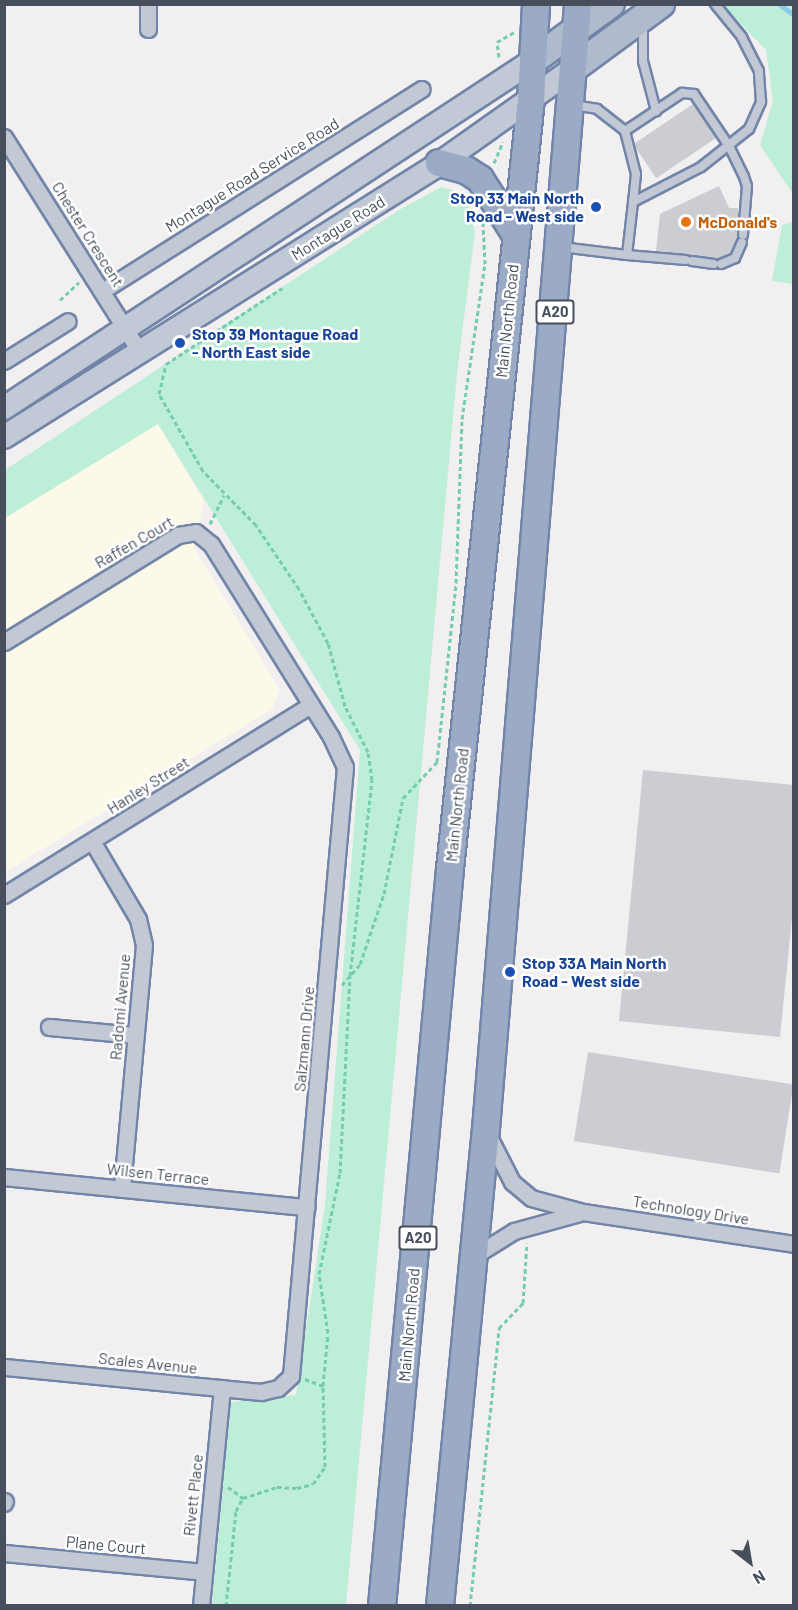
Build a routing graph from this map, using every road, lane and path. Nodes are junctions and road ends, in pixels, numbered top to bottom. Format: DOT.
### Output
graph roads {
  1 [pos="148,4"];
  2 [pos="536,4"];
  3 [pos="578,4"];
  4 [pos="611,4"];
  5 [pos="715,4"];
  6 [pos="653,11"];
  7 [pos="148,29"];
  8 [pos="514,32"];
  9 [pos="574,32"];
  10 [pos="499,57"];
  11 [pos="534,60"];
  12 [pos="574,68"];
  13 [pos="422,89"];
  14 [pos="531,100"];
  15 [pos="571,104"];
  16 [pos="656,111"];
  17 [pos="625,131"];
  18 [pos="504,136"];
  19 [pos="4,137"];
  20 [pos="729,146"];
  21 [pos="439,163"];
  22 [pos="490,170"];
  23 [pos="633,201"];
  24 [pos="482,211"];
  25 [pos="516,235"];
  26 [pos="560,247"];
  27 [pos="627,255"];
  28 [pos="81,281"];
  29 [pos="291,282"];
  30 [pos="102,291"];
  31 [pos="60,300"];
  32 [pos="68,321"];
  33 [pos="127,329"];
  34 [pos="140,352"];
  35 [pos="4,361"];
  36 [pos="4,408"];
  37 [pos="4,437"];
  38 [pos="224,495"];
  39 [pos="208,528"];
  40 [pos="4,642"];
  41 [pos="311,705"];
  42 [pos="92,841"];
  43 [pos="4,895"];
  44 [pos="350,976"];
  45 [pos="325,1005"];
  46 [pos="49,1027"];
  47 [pos="136,1035"];
  48 [pos="486,1130"];
  49 [pos="4,1177"];
  50 [pos="122,1189"];
  51 [pos="307,1207"];
  52 [pos="583,1212"];
  53 [pos="528,1237"];
  54 [pos="794,1244"];
  55 [pos="474,1256"];
  56 [pos="4,1366"];
  57 [pos="300,1377"];
  58 [pos="285,1382"];
  59 [pos="323,1386"];
  60 [pos="222,1388"];
  61 [pos="221,1484"];
  62 [pos="243,1498"];
  63 [pos="4,1553"];
  64 [pos="204,1572"];
  65 [pos="201,1605"];
  66 [pos="226,1605"];
  67 [pos="382,1605"];
  68 [pos="440,1605"];
  69 [pos="470,1605"];
  1 -- 7 [label="street"];
  2 -- 11 [label="highway, Main North Road / A20"];
  3 -- 9 [label="highway, A20"];
  4 -- 9 [label="main road, Montague Road"];
  5 -- 20 [label="lane"];
  6 -- 12 [label="main road, Montague Road"];
  6 -- 16 [label="lane"];
  8 -- 10 [label="path"];
  9 -- 11 [label="main road, Montague Road"];
  9 -- 12 [label="highway, A20"];
  11 -- 14 [label="highway, Main North Road / A20"];
  11 -- 33 [label="main road, Montague Road"];
  12 -- 14 [label="main road, Montague Road"];
  12 -- 15 [label="highway, A20"];
  13 -- 30 [label="street, Montague Road Service Road"];
  14 -- 21 [label="main road, Montague Road"];
  14 -- 25 [label="highway, Main North Road / A20"];
  15 -- 17 [label="lane"];
  15 -- 26 [label="highway, A20"];
  16 -- 17 [label="lane"];
  16 -- 20 [label="lane"];
  17 -- 23 [label="lane"];
  18 -- 22 [label="path"];
  19 -- 30 [label="street, Chester Crescent"];
  20 -- 23 [label="lane"];
  20 -- 27 [label="lane"];
  21 -- 25 [label="highway"];
  21 -- 34 [label="main road, Montague Road"];
  23 -- 27 [label="lane"];
  24 -- 44 [label="path"];
  25 -- 67 [label="highway, Main North Road / A20"];
  26 -- 27 [label="lane"];
  26 -- 48 [label="highway, A20"];
  28 -- 31 [label="path"];
  29 -- 38 [label="path"];
  30 -- 33 [label="street, Chester Crescent"];
  32 -- 35 [label="street"];
  33 -- 34 [label="street, Chester Crescent"];
  33 -- 36 [label="main road, Montague Road"];
  34 -- 37 [label="main road, Montague Road"];
  38 -- 39 [label="path"];
  38 -- 44 [label="path"];
  40 -- 41 [label="street, Raffen Court"];
  41 -- 42 [label="street, Hanley Street"];
  41 -- 45 [label="street, Salzmann Drive"];
  42 -- 43 [label="street, Hanley Street"];
  42 -- 47 [label="street, Radomi Avenue"];
  44 -- 45 [label="path"];
  44 -- 59 [label="path"];
  45 -- 51 [label="street, Salzmann Drive"];
  46 -- 47 [label="street"];
  47 -- 50 [label="street, Radomi Avenue"];
  48 -- 52 [label="street, Technology Drive"];
  48 -- 55 [label="highway, A20"];
  49 -- 50 [label="street, Wilsen Terrace"];
  50 -- 51 [label="street, Wilsen Terrace"];
  51 -- 58 [label="street, Salzmann Drive"];
  52 -- 54 [label="street, Technology Drive"];
  52 -- 55 [label="street, Technology Drive"];
  53 -- 69 [label="path"];
  55 -- 68 [label="highway, A20"];
  56 -- 60 [label="street, Scales Avenue"];
  57 -- 59 [label="path"];
  58 -- 60 [label="street, Scales Avenue"];
  59 -- 62 [label="path"];
  60 -- 64 [label="street, Rivett Place"];
  61 -- 62 [label="path"];
  62 -- 66 [label="path"];
  63 -- 64 [label="street, Plane Court"];
  64 -- 65 [label="street, Rivett Place"];
}
